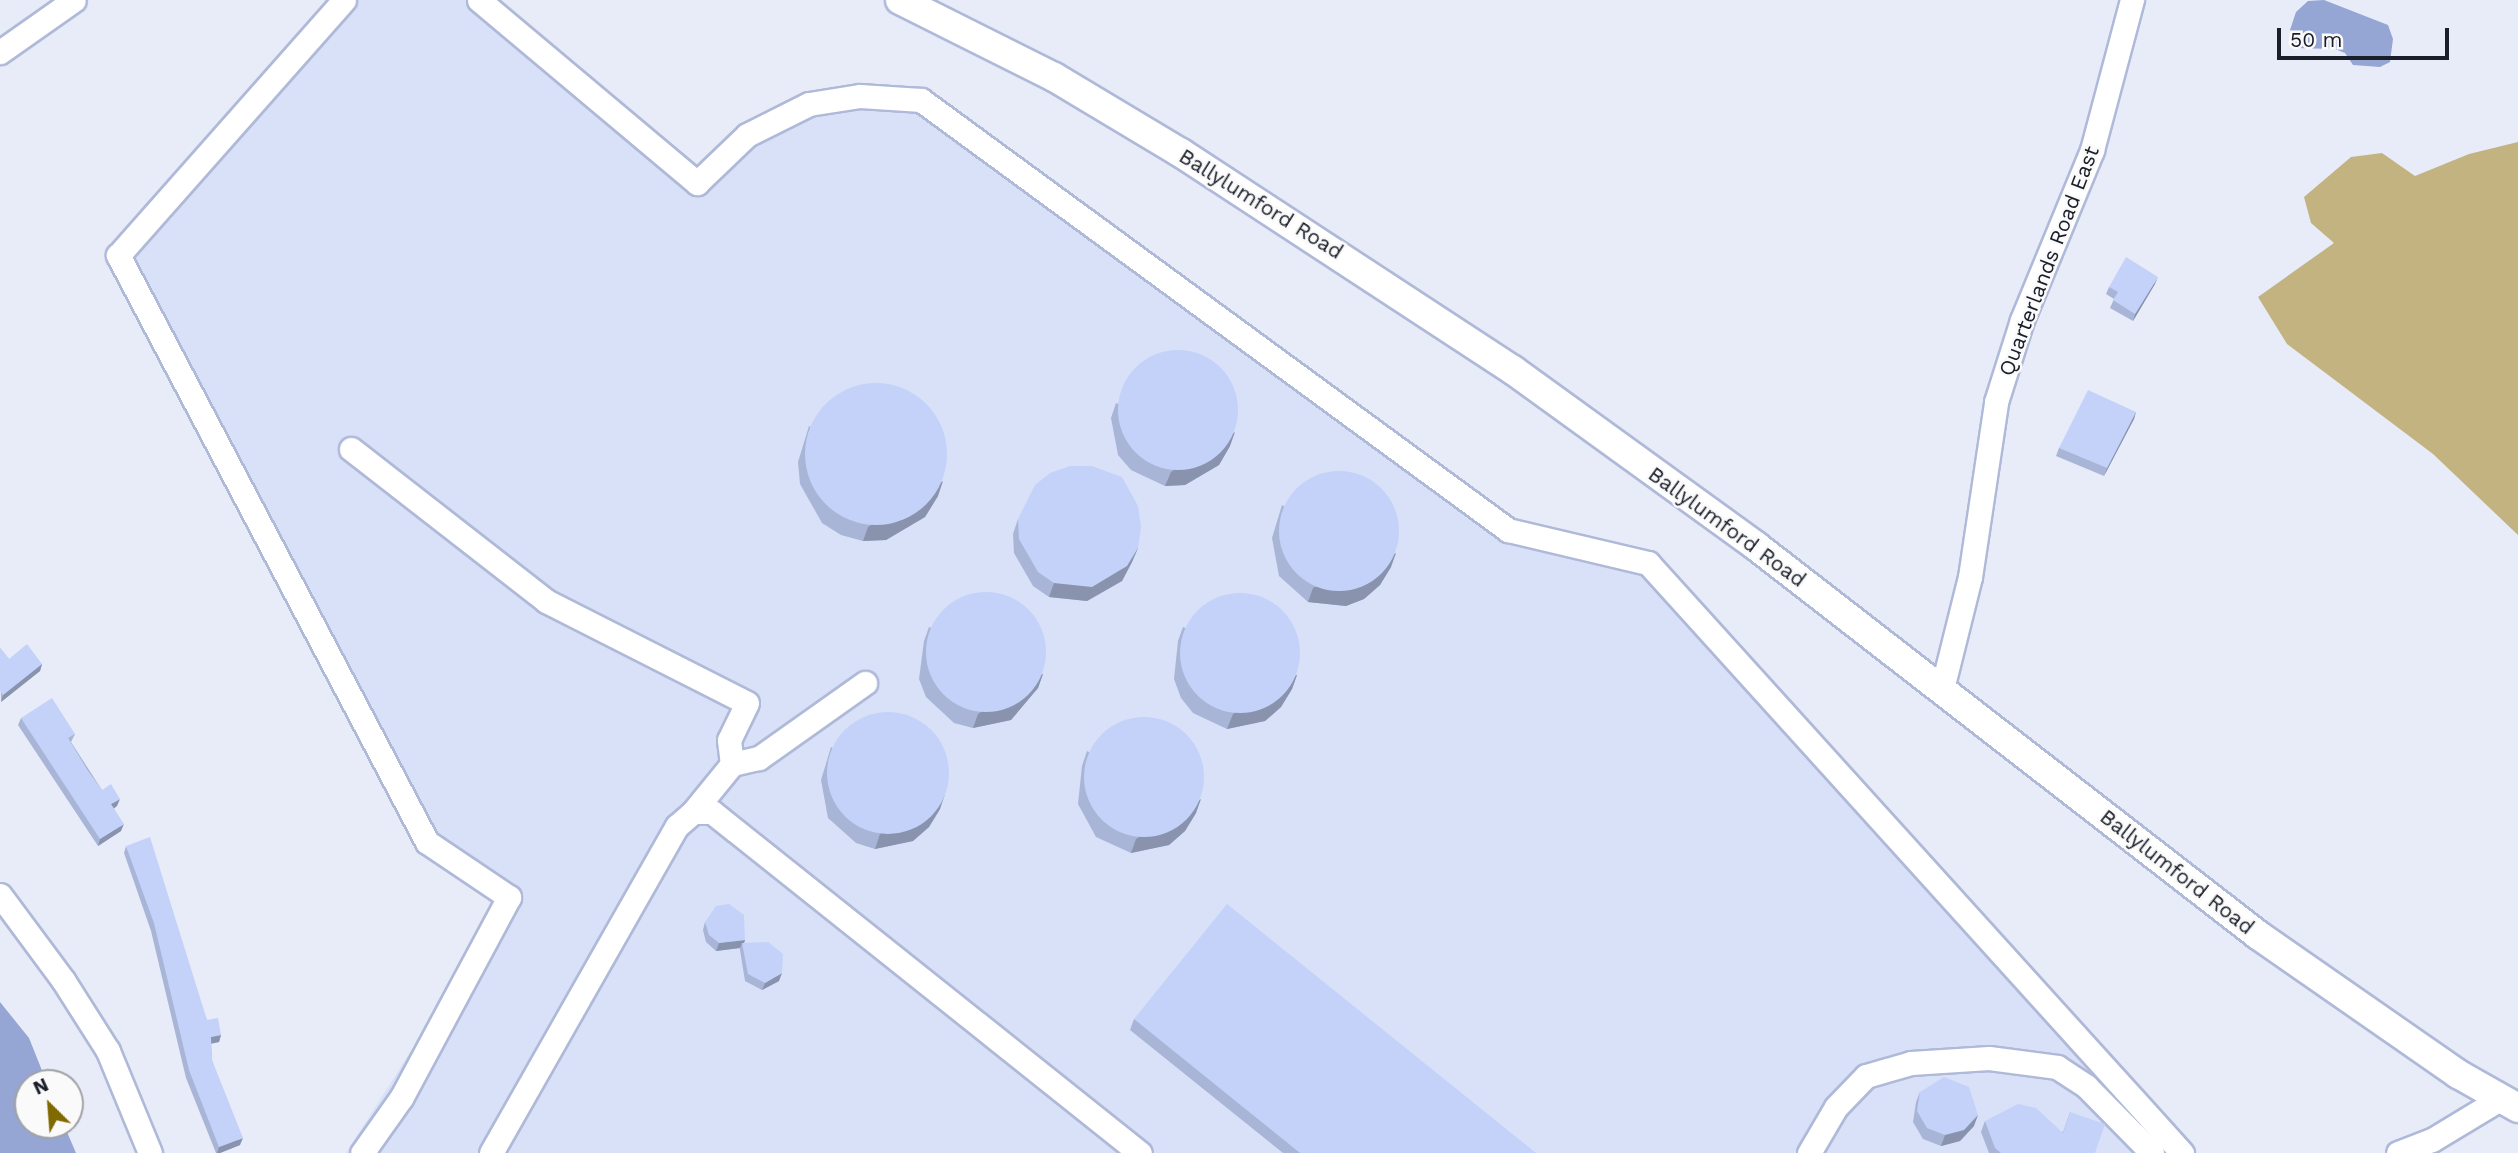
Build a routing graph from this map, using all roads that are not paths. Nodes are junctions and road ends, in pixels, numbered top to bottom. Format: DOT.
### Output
graph roads {
  1 [pos="74,0"];
  2 [pos="344,0"];
  3 [pos="480,0"];
  4 [pos="900,0"];
  5 [pos="2132,0"];
  6 [pos="0,52"];
  7 [pos="351,449"];
  8 [pos="865,683"];
  9 [pos="1942,689"];
  10 [pos="732,764"];
  11 [pos="693,812"];
  12 [pos="0,895"];
  13 [pos="2509,1103"];
  14 [pos="150,1153"];
  15 [pos="362,1153"];
  16 [pos="491,1153"];
  17 [pos="1140,1153"];
  18 [pos="1809,1153"];
  19 [pos="2152,1153"];
  20 [pos="2182,1153"];
  21 [pos="2398,1153"];
  1 -- 6 [label="street"];
  2 -- 15 [label="street"];
  3 -- 20 [label="street"];
  4 -- 9 [label="main road, Ballylumford Road"];
  5 -- 9 [label="street, Quarterlands Road East"];
  7 -- 10 [label="street"];
  8 -- 10 [label="street"];
  9 -- 13 [label="main road, Ballylumford Road"];
  10 -- 11 [label="street"];
  11 -- 16 [label="street"];
  11 -- 17 [label="street"];
  12 -- 14 [label="street"];
  13 -- 21 [label="street"];
  18 -- 19 [label="street"];
}
